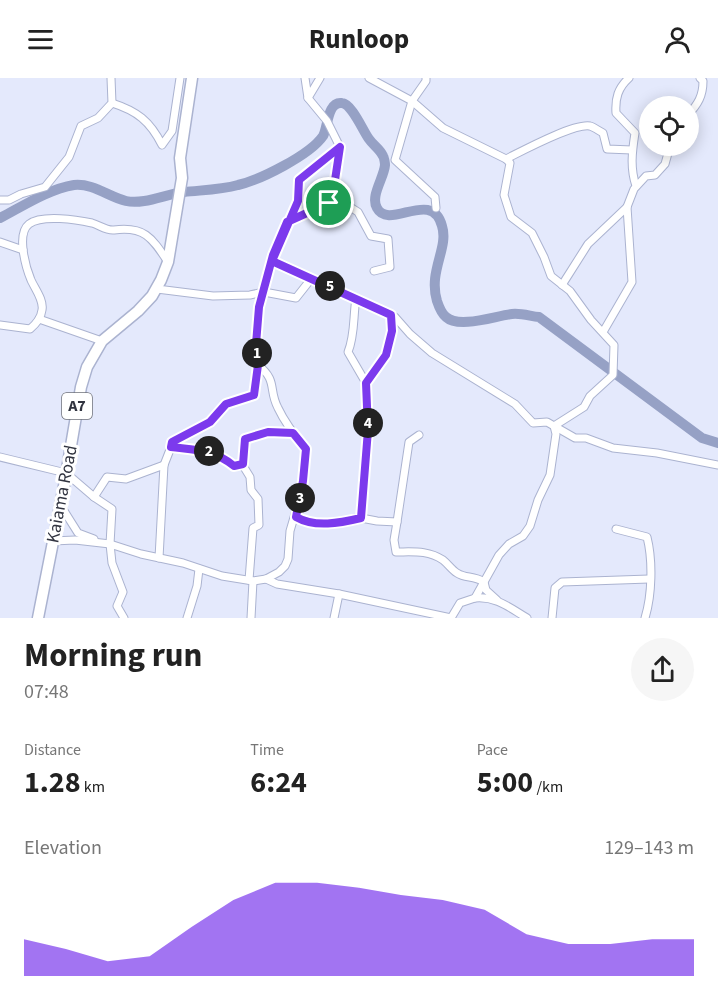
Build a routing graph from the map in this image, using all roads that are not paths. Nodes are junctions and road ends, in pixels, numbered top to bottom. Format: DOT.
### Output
graph roads {
  1 [pos="111,78"];
  2 [pos="180,78"];
  3 [pos="192,78"];
  4 [pos="305,78"];
  5 [pos="320,78"];
  6 [pos="369,78"];
  7 [pos="426,78"];
  8 [pos="629,78"];
  9 [pos="700,78"];
  10 [pos="308,98"];
  11 [pos="412,101"];
  12 [pos="699,101"];
  13 [pos="112,103"];
  14 [pos="340,147"];
  15 [pos="632,150"];
  16 [pos="667,156"];
  17 [pos="506,159"];
  18 [pos="636,186"];
  19 [pos="332,195"];
  20 [pos="0,200"];
  21 [pos="627,207"];
  22 [pos="436,208"];
  23 [pos="287,222"];
  24 [pos="0,242"];
  25 [pos="23,250"];
  26 [pos="272,261"];
  27 [pos="168,262"];
  28 [pos="374,272"];
  29 [pos="310,279"];
  30 [pos="562,285"];
  31 [pos="157,290"];
  32 [pos="264,292"];
  33 [pos="356,298"];
  34 [pos="391,315"];
  35 [pos="39,319"];
  36 [pos="0,325"];
  37 [pos="603,333"];
  38 [pos="102,341"];
  39 [pos="258,365"];
  40 [pos="366,383"];
  41 [pos="554,426"];
  42 [pos="293,433"];
  43 [pos="419,435"];
  44 [pos="171,447"];
  45 [pos="0,457"];
  46 [pos="243,464"];
  47 [pos="165,465"];
  48 [pos="718,465"];
  49 [pos="66,473"];
  50 [pos="94,497"];
  51 [pos="60,505"];
  52 [pos="296,517"];
  53 [pos="361,518"];
  54 [pos="398,522"];
  55 [pos="616,529"];
  56 [pos="53,541"];
  57 [pos="110,544"];
  58 [pos="159,558"];
  59 [pos="199,569"];
  60 [pos="266,579"];
  61 [pos="649,579"];
  62 [pos="251,580"];
  63 [pos="484,582"];
  64 [pos="339,594"];
  65 [pos="475,598"];
  66 [pos="497,600"];
  67 [pos="517,615"];
  68 [pos="38,618"];
  69 [pos="124,618"];
  70 [pos="187,618"];
  71 [pos="251,618"];
  72 [pos="334,618"];
  73 [pos="451,618"];
  74 [pos="527,618"];
  75 [pos="552,618"];
  76 [pos="645,618"];
  1 -- 13 [label="street"];
  2 -- 13 [label="street"];
  3 -- 27 [label="highway, Kaiama Road / A7"];
  4 -- 10 [label="street"];
  5 -- 10 [label="street"];
  6 -- 11 [label="street"];
  7 -- 11 [label="street"];
  8 -- 15 [label="street"];
  9 -- 12 [label="street"];
  10 -- 14 [label="street"];
  11 -- 17 [label="street"];
  11 -- 22 [label="street"];
  13 -- 20 [label="street"];
  14 -- 19 [label="street"];
  14 -- 23 [label="street"];
  15 -- 17 [label="street"];
  15 -- 18 [label="street"];
  16 -- 18 [label="street"];
  17 -- 30 [label="street"];
  18 -- 21 [label="street"];
  19 -- 23 [label="street"];
  19 -- 28 [label="street"];
  21 -- 30 [label="street"];
  21 -- 37 [label="street"];
  23 -- 26 [label="street"];
  24 -- 25 [label="street"];
  25 -- 27 [label="street"];
  25 -- 35 [label="street"];
  26 -- 29 [label="street"];
  26 -- 32 [label="street"];
  27 -- 31 [label="highway, Kaiama Road / A7"];
  29 -- 32 [label="street"];
  29 -- 33 [label="street"];
  30 -- 37 [label="street"];
  31 -- 32 [label="street"];
  31 -- 38 [label="highway, Kaiama Road / A7"];
  32 -- 39 [label="street"];
  33 -- 34 [label="street"];
  33 -- 40 [label="street"];
  34 -- 40 [label="street"];
  34 -- 41 [label="street"];
  35 -- 36 [label="street"];
  35 -- 38 [label="street"];
  37 -- 41 [label="street"];
  38 -- 49 [label="highway, Kaiama Road / A7"];
  39 -- 42 [label="street"];
  39 -- 44 [label="street"];
  40 -- 53 [label="street"];
  41 -- 48 [label="street"];
  41 -- 63 [label="street"];
  42 -- 46 [label="street"];
  42 -- 52 [label="street"];
  43 -- 54 [label="street"];
  44 -- 46 [label="street"];
  44 -- 47 [label="street"];
  45 -- 49 [label="street"];
  46 -- 62 [label="street"];
  47 -- 50 [label="street"];
  47 -- 58 [label="street"];
  49 -- 50 [label="street"];
  49 -- 51 [label="highway, Kaiama Road / A7"];
  50 -- 57 [label="street"];
  51 -- 56 [label="highway, Kaiama Road / A7"];
  51 -- 57 [label="street"];
  52 -- 53 [label="street"];
  52 -- 60 [label="street"];
  53 -- 54 [label="street"];
  54 -- 63 [label="street"];
  55 -- 61 [label="street"];
  56 -- 57 [label="street"];
  56 -- 68 [label="highway, Kaiama Road / A7"];
  57 -- 58 [label="street"];
  57 -- 69 [label="street"];
  58 -- 59 [label="street"];
  59 -- 62 [label="street"];
  59 -- 70 [label="street"];
  60 -- 62 [label="street"];
  60 -- 64 [label="street"];
  61 -- 75 [label="street"];
  61 -- 76 [label="street"];
  62 -- 71 [label="street"];
  63 -- 65 [label="street"];
  63 -- 66 [label="street"];
  64 -- 72 [label="street"];
  64 -- 73 [label="street"];
  65 -- 66 [label="street"];
  65 -- 73 [label="street"];
  66 -- 67 [label="street"];
  67 -- 74 [label="street"];
}
